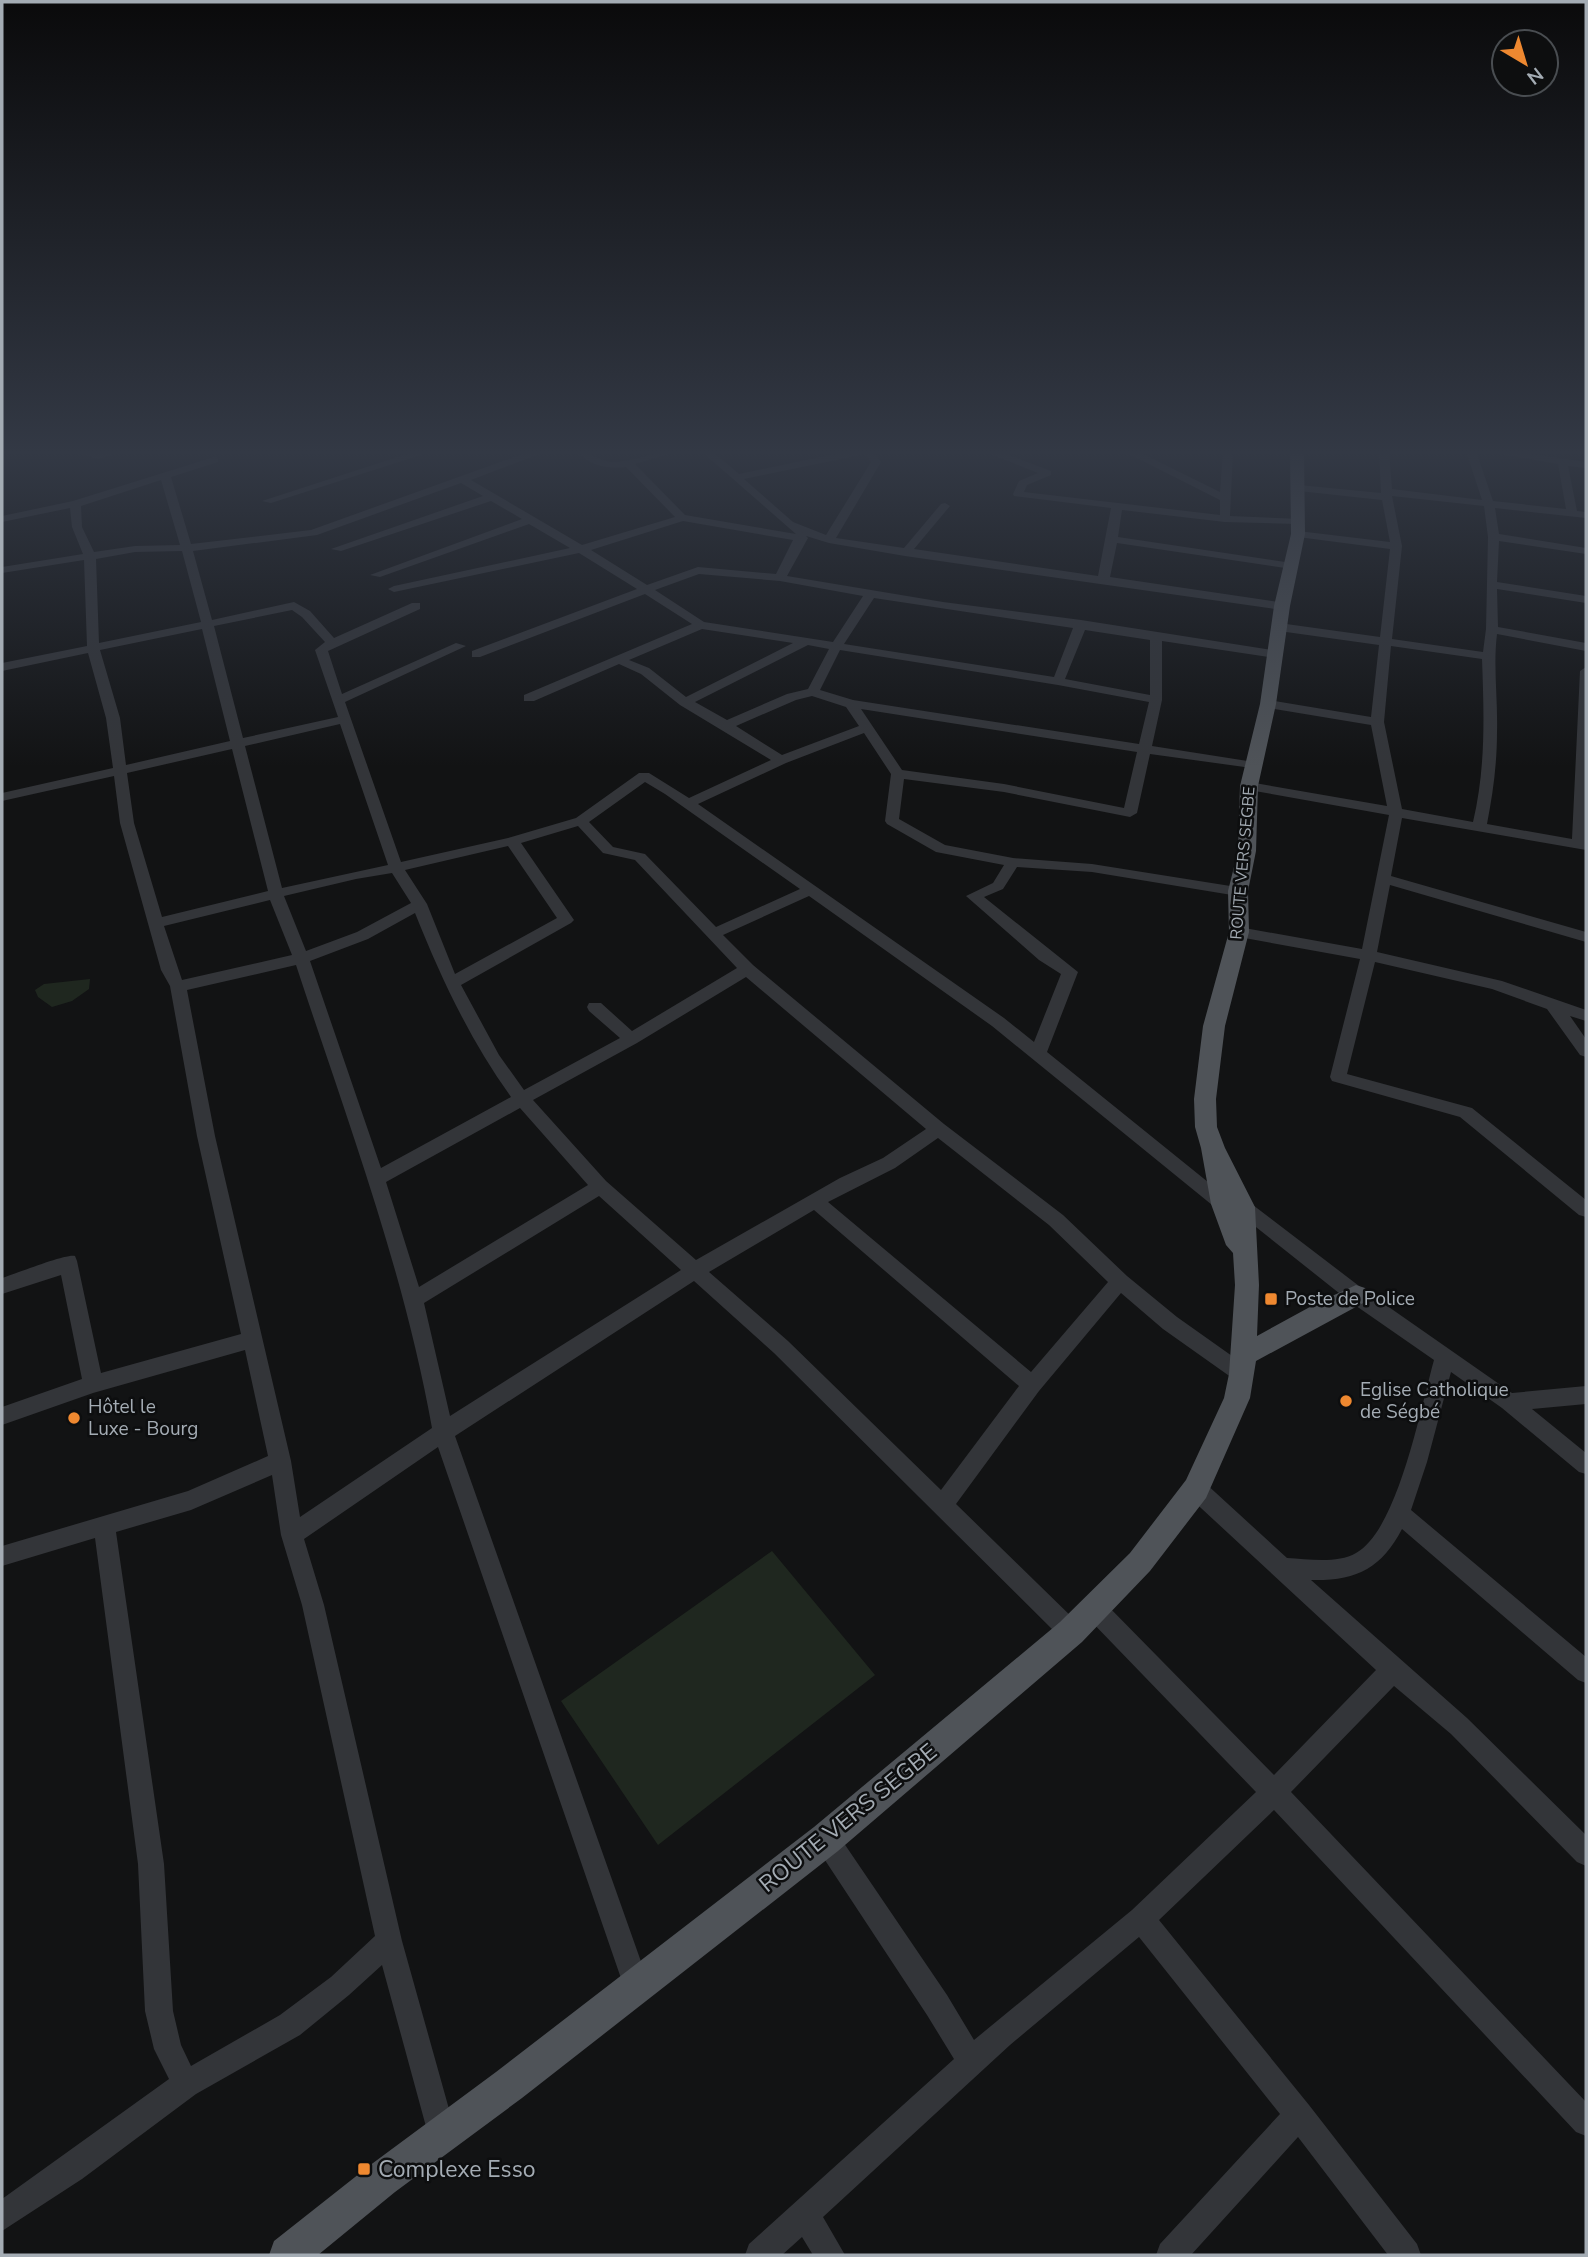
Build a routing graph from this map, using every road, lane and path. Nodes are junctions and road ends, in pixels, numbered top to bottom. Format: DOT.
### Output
graph roads {
  1 [pos="94,556"];
  2 [pos="188,556"];
  3 [pos="428,556"];
  4 [pos="542,556"];
  5 [pos="594,556"];
  6 [pos="791,556"];
  7 [pos="929,556"];
  8 [pos="1108,556"];
  9 [pos="1228,556"];
  10 [pos="1293,556"];
  11 [pos="1395,556"];
  12 [pos="1493,556"];
  13 [pos="90,557"];
  14 [pos="1292,566"];
  15 [pos="2,570"];
  16 [pos="376,575"];
  17 [pos="780,578"];
  18 [pos="1103,581"];
  19 [pos="1491,585"];
  20 [pos="394,589"];
  21 [pos="648,589"];
  22 [pos="870,594"];
  23 [pos="1586,600"];
  24 [pos="416,606"];
  25 [pos="1282,606"];
  26 [pos="1081,624"];
  27 [pos="207,625"];
  28 [pos="701,625"];
  29 [pos="1279,627"];
  30 [pos="1492,629"];
  31 [pos="1156,635"];
  32 [pos="807,641"];
  33 [pos="1385,642"];
  34 [pos="332,643"];
  35 [pos="460,646"];
  36 [pos="836,646"];
  37 [pos="93,647"];
  38 [pos="1586,647"];
  39 [pos="476,654"];
  40 [pos="1275,654"];
  41 [pos="1488,656"];
  42 [pos="619,660"];
  43 [pos="2,667"];
  44 [pos="1586,671"];
  45 [pos="1058,681"];
  46 [pos="813,692"];
  47 [pos="529,698"];
  48 [pos="339,700"];
  49 [pos="1156,700"];
  50 [pos="685,702"];
  51 [pos="851,704"];
  52 [pos="1268,704"];
  53 [pos="346,719"];
  54 [pos="1377,722"];
  55 [pos="726,726"];
  56 [pos="865,728"];
  57 [pos="236,744"];
  58 [pos="1146,751"];
  59 [pos="781,760"];
  60 [pos="1254,766"];
  61 [pos="119,771"];
  62 [pos="898,774"];
  63 [pos="1249,786"];
  64 [pos="2,797"];
  65 [pos="688,804"];
  66 [pos="1396,814"];
  67 [pos="581,821"];
  68 [pos="1479,826"];
  69 [pos="512,841"];
  70 [pos="1583,845"];
  71 [pos="1013,862"];
  72 [pos="396,869"];
  73 [pos="1384,879"];
  74 [pos="811,890"];
  75 [pos="1238,891"];
  76 [pos="276,895"];
  77 [pos="419,904"];
  78 [pos="158,923"];
  79 [pos="1239,932"];
  80 [pos="715,933"];
  81 [pos="1586,937"];
  82 [pos="1369,956"];
  83 [pos="302,960"];
  84 [pos="747,969"];
  85 [pos="452,983"];
  86 [pos="178,986"];
  87 [pos="1554,1006"];
  88 [pos="595,1007"];
  89 [pos="1586,1016"];
  90 [pos="631,1039"];
  91 [pos="1586,1051"];
  92 [pos="1038,1053"];
  93 [pos="522,1099"];
  94 [pos="938,1129"];
  95 [pos="376,1179"];
  96 [pos="600,1186"];
  97 [pos="816,1202"];
  98 [pos="1233,1206"];
  99 [pos="1586,1210"];
  100 [pos="1247,1268"];
  101 [pos="694,1271"];
  102 [pos="1120,1281"];
  103 [pos="2,1286"];
  104 [pos="1356,1295"];
  105 [pos="413,1300"];
  106 [pos="251,1340"];
  107 [pos="1446,1355"];
  108 [pos="1244,1364"];
  109 [pos="93,1384"];
  110 [pos="1031,1385"];
  111 [pos="1586,1395"];
  112 [pos="1509,1402"];
  113 [pos="2,1416"];
  114 [pos="443,1432"];
  115 [pos="280,1461"];
  116 [pos="1586,1465"];
  117 [pos="1196,1489"];
  118 [pos="942,1506"];
  119 [pos="1400,1514"];
  120 [pos="104,1525"];
  121 [pos="292,1535"];
  122 [pos="2,1556"];
  123 [pos="1284,1568"];
  124 [pos="1095,1609"];
  125 [pos="1071,1632"];
  126 [pos="1393,1670"];
  127 [pos="1586,1672"];
  128 [pos="1273,1793"];
  129 [pos="826,1839"];
  130 [pos="1586,1853"];
  131 [pos="1141,1919"];
  132 [pos="389,1941"];
  133 [pos="637,1987"];
  134 [pos="971,2062"];
  135 [pos="186,2084"];
  136 [pos="1299,2115"];
  137 [pos="1586,2122"];
  138 [pos="442,2134"];
  139 [pos="805,2214"];
  140 [pos="2,2216"];
  141 [pos="288,2255"];
  142 [pos="760,2255"];
  143 [pos="830,2255"];
  144 [pos="1171,2255"];
  145 [pos="1406,2255"];
  1 -- 13 [label="street"];
  2 -- 27 [label="street"];
  3 -- 16 [label="street"];
  4 -- 20 [label="street"];
  5 -- 21 [label="street"];
  6 -- 17 [label="street"];
  7 -- 18 [label="street"];
  8 -- 18 [label="street"];
  9 -- 14 [label="street"];
  10 -- 14 [label="main road, ROUTE VERS SEGBE"];
  11 -- 33 [label="street"];
  12 -- 19 [label="street"];
  13 -- 15 [label="street"];
  13 -- 37 [label="street"];
  14 -- 25 [label="main road, ROUTE VERS SEGBE"];
  17 -- 21 [label="street"];
  17 -- 22 [label="street"];
  18 -- 25 [label="street"];
  19 -- 23 [label="street"];
  19 -- 30 [label="street"];
  21 -- 28 [label="street"];
  21 -- 39 [label="street"];
  22 -- 26 [label="street"];
  22 -- 36 [label="street"];
  24 -- 34 [label="street"];
  25 -- 29 [label="main road, ROUTE VERS SEGBE"];
  26 -- 31 [label="street"];
  26 -- 45 [label="street"];
  27 -- 34 [label="street"];
  27 -- 37 [label="street"];
  27 -- 57 [label="street"];
  28 -- 32 [label="street"];
  28 -- 42 [label="street"];
  29 -- 33 [label="street"];
  29 -- 40 [label="main road, ROUTE VERS SEGBE"];
  30 -- 38 [label="street"];
  30 -- 41 [label="street"];
  31 -- 40 [label="street"];
  31 -- 49 [label="street"];
  32 -- 36 [label="street"];
  32 -- 50 [label="street"];
  33 -- 41 [label="street"];
  33 -- 54 [label="street"];
  34 -- 48 [label="street"];
  35 -- 48 [label="street"];
  36 -- 45 [label="street"];
  36 -- 46 [label="street"];
  37 -- 43 [label="street"];
  37 -- 61 [label="street"];
  40 -- 52 [label="main road, ROUTE VERS SEGBE"];
  41 -- 68 [label="street"];
  42 -- 47 [label="street"];
  42 -- 50 [label="street"];
  44 -- 70 [label="street"];
  45 -- 49 [label="street"];
  46 -- 51 [label="street"];
  46 -- 55 [label="street"];
  48 -- 53 [label="street"];
  49 -- 58 [label="street"];
  50 -- 55 [label="street"];
  51 -- 56 [label="street"];
  51 -- 58 [label="street"];
  52 -- 54 [label="street"];
  52 -- 60 [label="main road, ROUTE VERS SEGBE"];
  53 -- 57 [label="street"];
  53 -- 72 [label="street"];
  54 -- 66 [label="street"];
  55 -- 59 [label="street"];
  56 -- 59 [label="street"];
  56 -- 62 [label="street"];
  57 -- 61 [label="street"];
  57 -- 76 [label="street"];
  58 -- 60 [label="street"];
  58 -- 62 [label="street"];
  59 -- 65 [label="street"];
  60 -- 63 [label="main road, ROUTE VERS SEGBE"];
  61 -- 64 [label="street"];
  61 -- 78 [label="street"];
  62 -- 71 [label="street"];
  63 -- 66 [label="street"];
  63 -- 75 [label="main road, ROUTE VERS SEGBE"];
  65 -- 67 [label="street"];
  65 -- 74 [label="street"];
  66 -- 68 [label="street"];
  66 -- 73 [label="street"];
  67 -- 69 [label="street"];
  67 -- 80 [label="street"];
  68 -- 70 [label="street"];
  69 -- 72 [label="street"];
  69 -- 85 [label="street"];
  71 -- 75 [label="street"];
  71 -- 92 [label="street"];
  72 -- 76 [label="street"];
  72 -- 77 [label="street"];
  73 -- 81 [label="street"];
  73 -- 82 [label="street"];
  74 -- 80 [label="street"];
  74 -- 92 [label="street"];
  75 -- 79 [label="main road, ROUTE VERS SEGBE"];
  76 -- 78 [label="street"];
  76 -- 83 [label="street"];
  77 -- 83 [label="street"];
  77 -- 85 [label="street"];
  78 -- 86 [label="street"];
  79 -- 82 [label="street"];
  79 -- 98 [label="main road, ROUTE VERS SEGBE"];
  80 -- 84 [label="street"];
  82 -- 87 [label="street"];
  82 -- 99 [label="street"];
  83 -- 86 [label="street"];
  83 -- 95 [label="street"];
  84 -- 90 [label="street"];
  84 -- 94 [label="street"];
  85 -- 93 [label="street"];
  86 -- 106 [label="street"];
  87 -- 89 [label="street"];
  87 -- 91 [label="street"];
  88 -- 90 [label="street"];
  90 -- 93 [label="street"];
  92 -- 98 [label="street"];
  93 -- 95 [label="street"];
  93 -- 96 [label="street"];
  94 -- 97 [label="street"];
  94 -- 102 [label="street"];
  95 -- 105 [label="street"];
  96 -- 101 [label="street"];
  96 -- 105 [label="street"];
  97 -- 101 [label="street"];
  97 -- 110 [label="street"];
  98 -- 100 [label="main road, ROUTE VERS SEGBE"];
  98 -- 104 [label="street"];
  100 -- 108 [label="main road, ROUTE VERS SEGBE"];
  101 -- 114 [label="street"];
  101 -- 118 [label="street"];
  102 -- 108 [label="street"];
  102 -- 110 [label="street"];
  103 -- 109 [label="street"];
  104 -- 107 [label="street"];
  104 -- 108 [label="main road"];
  105 -- 114 [label="street"];
  106 -- 109 [label="street"];
  106 -- 115 [label="street"];
  107 -- 112 [label="street"];
  107 -- 119 [label="street"];
  108 -- 117 [label="main road, ROUTE VERS SEGBE"];
  109 -- 113 [label="street"];
  110 -- 118 [label="street"];
  111 -- 112 [label="street"];
  112 -- 116 [label="street"];
  114 -- 121 [label="street"];
  114 -- 133 [label="street"];
  115 -- 120 [label="street"];
  115 -- 121 [label="street"];
  117 -- 123 [label="street"];
  117 -- 124 [label="main road, ROUTE VERS SEGBE"];
  118 -- 125 [label="street"];
  119 -- 123 [label="street"];
  119 -- 127 [label="street"];
  120 -- 122 [label="street"];
  120 -- 135 [label="street"];
  121 -- 132 [label="street"];
  123 -- 126 [label="street"];
  124 -- 125 [label="main road, ROUTE VERS SEGBE"];
  124 -- 128 [label="street"];
  125 -- 129 [label="main road, ROUTE VERS SEGBE"];
  126 -- 128 [label="street"];
  126 -- 130 [label="street"];
  128 -- 131 [label="street"];
  128 -- 137 [label="street"];
  129 -- 133 [label="main road, ROUTE VERS SEGBE"];
  129 -- 134 [label="street"];
  131 -- 134 [label="street"];
  131 -- 136 [label="street"];
  132 -- 135 [label="street"];
  132 -- 138 [label="street"];
  133 -- 138 [label="main road, ROUTE VERS SEGBE"];
  134 -- 139 [label="street"];
  135 -- 140 [label="street"];
  136 -- 144 [label="street"];
  136 -- 145 [label="street"];
  138 -- 141 [label="main road, ROUTE VERS SEGBE"];
  139 -- 142 [label="street"];
  139 -- 143 [label="street"];
}
